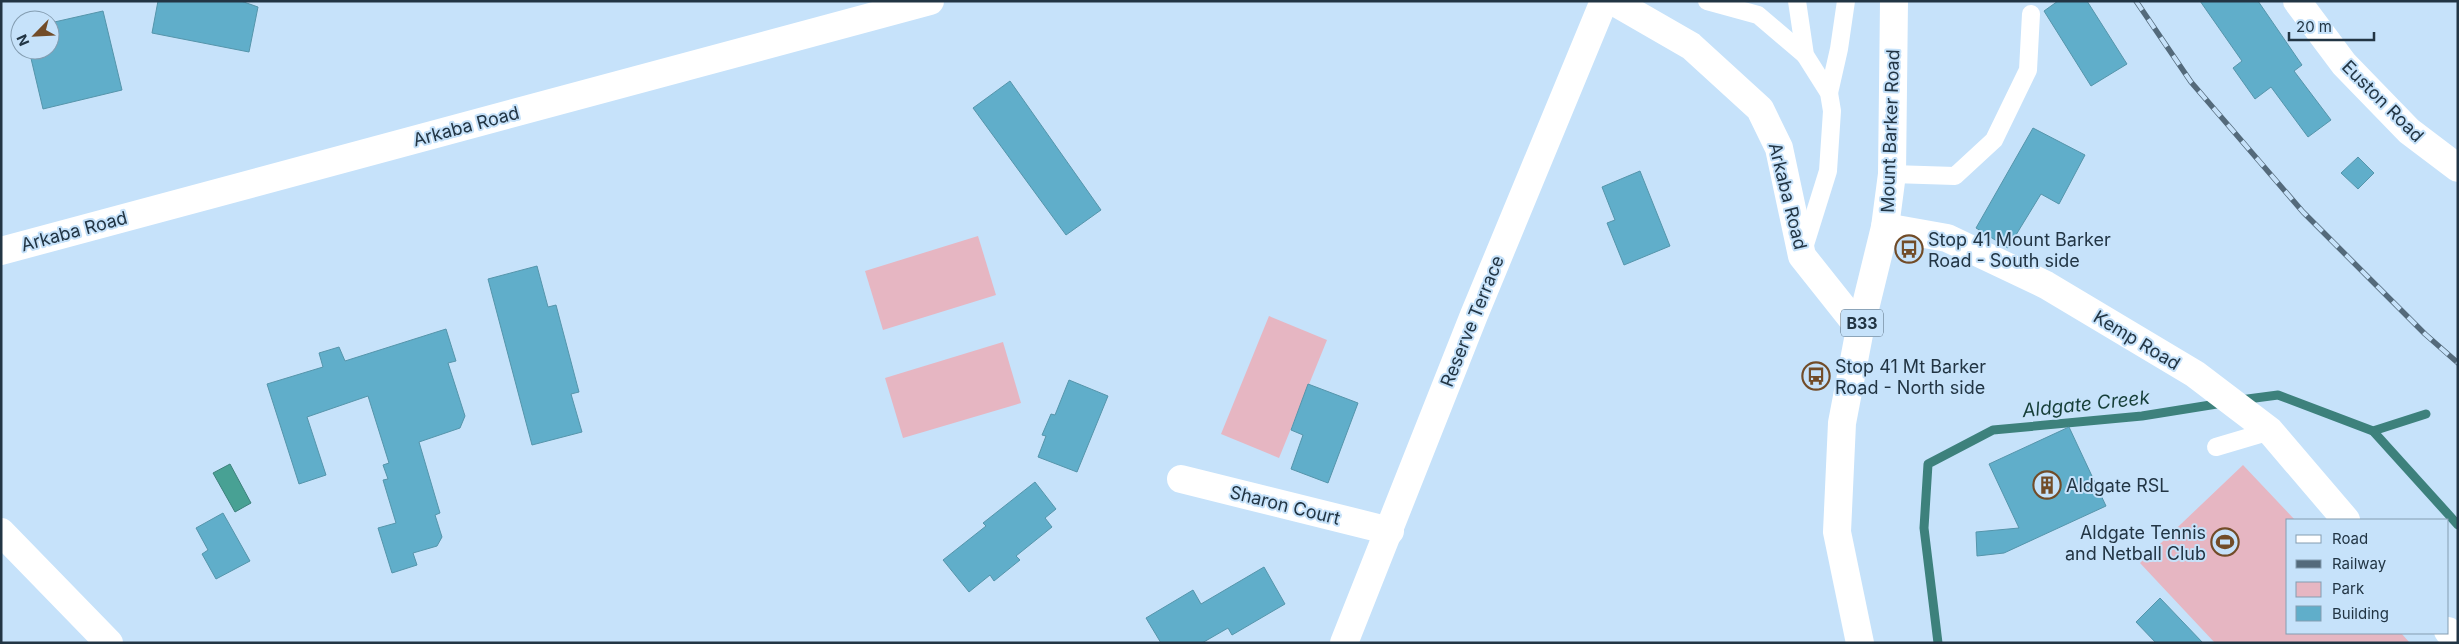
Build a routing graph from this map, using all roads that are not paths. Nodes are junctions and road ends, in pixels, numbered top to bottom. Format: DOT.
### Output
graph roads {
  1 [pos="930,1"];
  2 [pos="1604,1"];
  3 [pos="1613,1"];
  4 [pos="1707,1"];
  5 [pos="1797,1"];
  6 [pos="1846,1"];
  7 [pos="1894,1"];
  8 [pos="2297,1"];
  9 [pos="2031,14"];
  10 [pos="1806,55"];
  11 [pos="1829,93"];
  12 [pos="2458,168"];
  13 [pos="1892,174"];
  14 [pos="1885,227"];
  15 [pos="1,251"];
  16 [pos="1802,256"];
  17 [pos="1860,330"];
  18 [pos="2270,430"];
  19 [pos="2216,447"];
  20 [pos="1181,479"];
  21 [pos="2345,519"];
  22 [pos="1390,531"];
  23 [pos="1,532"];
  24 [pos="2449,632"];
  25 [pos="2458,642"];
  26 [pos="108,643"];
  27 [pos="1344,643"];
  28 [pos="1860,643"];
  1 -- 15 [label="street, Arkaba Road"];
  2 -- 22 [label="street, Reserve Terrace"];
  3 -- 16 [label="street, Arkaba Road"];
  4 -- 10 [label="lane"];
  5 -- 10 [label="lane"];
  6 -- 11 [label="lane"];
  7 -- 13 [label="street, Mount Barker Road / B33"];
  8 -- 12 [label="street, Euston Road"];
  9 -- 13 [label="lane"];
  10 -- 11 [label="lane"];
  11 -- 16 [label="lane"];
  13 -- 14 [label="street, Mount Barker Road / B33"];
  14 -- 17 [label="street, Mount Barker Road / B33"];
  14 -- 18 [label="street, Kemp Road"];
  16 -- 17 [label="street, Arkaba Road"];
  17 -- 28 [label="street, Mount Barker Road / B33"];
  18 -- 19 [label="lane"];
  18 -- 21 [label="street, Kemp Road"];
  20 -- 22 [label="street, Sharon Court"];
  22 -- 27 [label="street, Reserve Terrace"];
  23 -- 26 [label="street"];
  24 -- 25 [label="street"];
}
